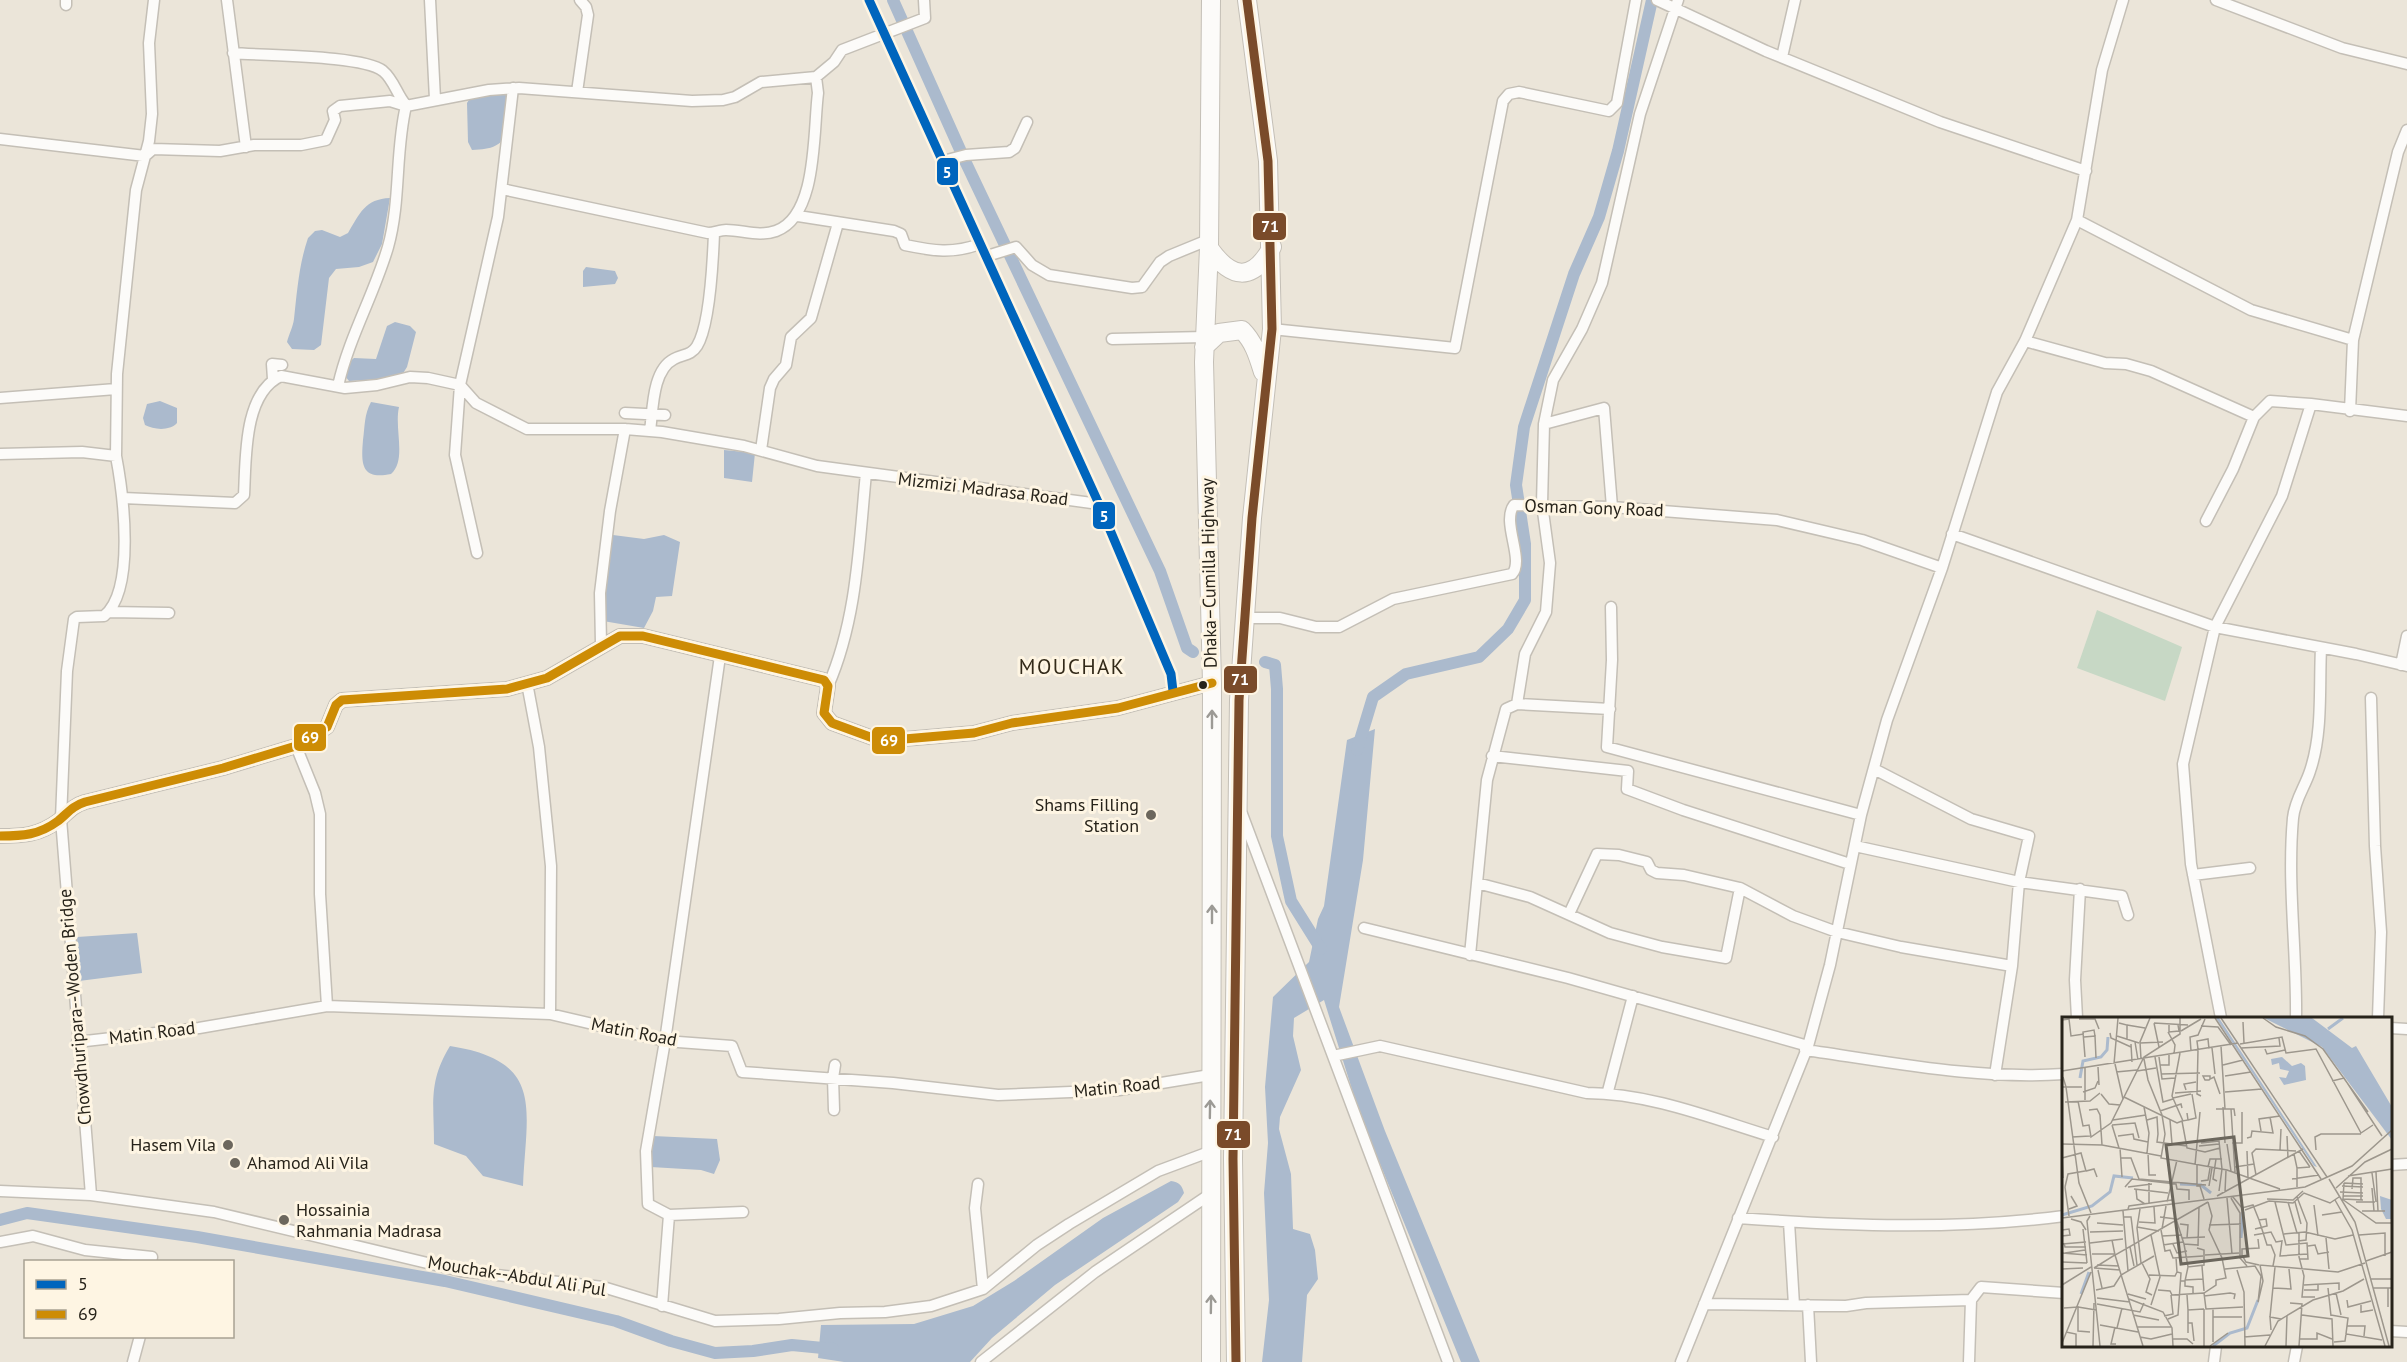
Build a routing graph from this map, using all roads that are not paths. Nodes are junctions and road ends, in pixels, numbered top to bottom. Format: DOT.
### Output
graph roads {
  1 [pos="154,0"];
  2 [pos="227,0"];
  3 [pos="430,0"];
  4 [pos="580,0"];
  5 [pos="869,0"];
  6 [pos="924,0"];
  7 [pos="1211,0"];
  8 [pos="1247,0"];
  9 [pos="1636,0"];
  10 [pos="1657,0"];
  11 [pos="1795,0"];
  12 [pos="2123,0"];
  13 [pos="2216,0"];
  14 [pos="1678,4"];
  15 [pos="890,33"];
  16 [pos="233,53"];
  17 [pos="1782,57"];
  18 [pos="2407,64"];
  19 [pos="816,77"];
  20 [pos="513,88"];
  21 [pos="578,92"];
  22 [pos="435,99"];
  23 [pos="406,105"];
  24 [pos="1027,122"];
  25 [pos="2407,130"];
  26 [pos="0,139"];
  27 [pos="246,147"];
  28 [pos="145,156"];
  29 [pos="948,159"];
  30 [pos="2086,171"];
  31 [pos="502,189"];
  32 [pos="798,216"];
  33 [pos="2077,220"];
  34 [pos="838,224"];
  35 [pos="714,233"];
  36 [pos="980,244"];
  37 [pos="1209,244"];
  38 [pos="1272,248"];
  39 [pos="987,256"];
  40 [pos="1272,329"];
  41 [pos="1112,339"];
  42 [pos="2354,340"];
  43 [pos="2025,341"];
  44 [pos="1204,342"];
  45 [pos="282,365"];
  46 [pos="1266,379"];
  47 [pos="273,380"];
  48 [pos="460,385"];
  49 [pos="338,386"];
  50 [pos="116,389"];
  51 [pos="0,398"];
  52 [pos="2311,404"];
  53 [pos="2350,411"];
  54 [pos="625,413"];
  55 [pos="652,413"];
  56 [pos="664,416"];
  57 [pos="2407,416"];
  58 [pos="2254,417"];
  59 [pos="1544,424"];
  60 [pos="625,429"];
  61 [pos="650,431"];
  62 [pos="761,450"];
  63 [pos="0,454"];
  64 [pos="116,456"];
  65 [pos="866,474"];
  66 [pos="123,498"];
  67 [pos="1100,504"];
  68 [pos="1540,504"];
  69 [pos="1612,507"];
  70 [pos="2206,521"];
  71 [pos="1952,534"];
  72 [pos="477,553"];
  73 [pos="1942,568"];
  74 [pos="1611,607"];
  75 [pos="109,612"];
  76 [pos="169,613"];
  77 [pos="1246,618"];
  78 [pos="2215,627"];
  79 [pos="2407,636"];
  80 [pos="602,644"];
  81 [pos="2321,648"];
  82 [pos="720,656"];
  83 [pos="2404,665"];
  84 [pos="527,683"];
  85 [pos="1212,683"];
  86 [pos="828,686"];
  87 [pos="1173,691"];
  88 [pos="2371,698"];
  89 [pos="1517,704"];
  90 [pos="1610,709"];
  91 [pos="296,746"];
  92 [pos="1492,756"];
  93 [pos="1874,770"];
  94 [pos="1236,799"];
  95 [pos="64,814"];
  96 [pos="1861,815"];
  97 [pos="0,836"];
  98 [pos="1855,846"];
  99 [pos="1850,864"];
  100 [pos="2250,868"];
  101 [pos="2193,875"];
  102 [pos="2019,882"];
  103 [pos="1477,883"];
  104 [pos="1740,888"];
  105 [pos="2080,889"];
  106 [pos="1569,914"];
  107 [pos="2128,915"];
  108 [pos="1364,928"];
  109 [pos="1837,932"];
  110 [pos="1470,955"];
  111 [pos="2012,966"];
  112 [pos="1633,996"];
  113 [pos="327,1006"];
  114 [pos="550,1014"];
  115 [pos="2077,1017"];
  116 [pos="2221,1017"];
  117 [pos="2296,1017"];
  118 [pos="2378,1017"];
  119 [pos="2392,1028"];
  120 [pos="2407,1029"];
  121 [pos="665,1041"];
  122 [pos="77,1042"];
  123 [pos="1806,1048"];
  124 [pos="1335,1055"];
  125 [pos="835,1065"];
  126 [pos="2062,1074"];
  127 [pos="1210,1075"];
  128 [pos="1995,1075"];
  129 [pos="833,1078"];
  130 [pos="1608,1091"];
  131 [pos="834,1110"];
  132 [pos="1773,1137"];
  133 [pos="1209,1152"];
  134 [pos="2407,1164"];
  135 [pos="2392,1165"];
  136 [pos="978,1184"];
  137 [pos="0,1191"];
  138 [pos="91,1195"];
  139 [pos="1209,1195"];
  140 [pos="743,1212"];
  141 [pos="669,1215"];
  142 [pos="2062,1216"];
  143 [pos="1738,1218"];
  144 [pos="1789,1222"];
  145 [pos="0,1242"];
  146 [pos="151,1260"];
  147 [pos="983,1289"];
  148 [pos="2062,1293"];
  149 [pos="1971,1300"];
  150 [pos="1704,1304"];
  151 [pos="1794,1305"];
  152 [pos="1809,1305"];
  153 [pos="662,1306"];
  154 [pos="2392,1331"];
  155 [pos="2407,1332"];
  156 [pos="139,1338"];
  157 [pos="2216,1347"];
  158 [pos="2296,1347"];
  159 [pos="133,1362"];
  160 [pos="981,1362"];
  161 [pos="1211,1362"];
  162 [pos="1236,1362"];
  163 [pos="1448,1362"];
  164 [pos="1681,1362"];
  165 [pos="1811,1362"];
  166 [pos="1969,1362"];
  167 [pos="2214,1362"];
  168 [pos="2294,1362"];
  1 -- 28 [label="street"];
  2 -- 16 [label="street"];
  3 -- 22 [label="street"];
  4 -- 21 [label="street"];
  5 -- 15 [label="street"];
  6 -- 15 [label="street"];
  7 -- 37 [label="highway, Dhaka–Cumilla Highway"];
  8 -- 38 [label="highway, Dhaka–Cumilla Highway"];
  9 -- 40 [label="street"];
  10 -- 14 [label="street"];
  11 -- 17 [label="street"];
  12 -- 30 [label="street"];
  13 -- 18 [label="street"];
  14 -- 17 [label="street"];
  14 -- 59 [label="street"];
  15 -- 19 [label="street"];
  15 -- 29 [label="street"];
  16 -- 23 [label="street"];
  16 -- 27 [label="street"];
  17 -- 30 [label="street"];
  19 -- 21 [label="street"];
  19 -- 32 [label="street"];
  20 -- 21 [label="street"];
  20 -- 22 [label="street"];
  20 -- 31 [label="street"];
  22 -- 23 [label="street"];
  23 -- 27 [label="street"];
  23 -- 49 [label="street"];
  24 -- 29 [label="street"];
  25 -- 42 [label="street"];
  26 -- 28 [label="street"];
  27 -- 28 [label="street"];
  28 -- 50 [label="street"];
  29 -- 36 [label="street"];
  30 -- 33 [label="street"];
  31 -- 35 [label="street"];
  31 -- 48 [label="street"];
  32 -- 34 [label="street"];
  32 -- 35 [label="street"];
  33 -- 42 [label="street"];
  33 -- 43 [label="street"];
  34 -- 36 [label="street"];
  34 -- 62 [label="street"];
  35 -- 55 [label="street"];
  36 -- 39 [label="street"];
  37 -- 38 [label="highway"];
  37 -- 39 [label="street"];
  37 -- 44 [label="highway, Dhaka–Cumilla Highway"];
  38 -- 40 [label="highway, Dhaka–Cumilla Highway"];
  39 -- 67 [label="street"];
  40 -- 46 [label="highway, Dhaka–Cumilla Highway"];
  41 -- 44 [label="street"];
  42 -- 53 [label="street"];
  43 -- 58 [label="street"];
  43 -- 71 [label="street"];
  44 -- 46 [label="highway"];
  44 -- 85 [label="highway, Dhaka–Cumilla Highway"];
  45 -- 47 [label="street"];
  46 -- 77 [label="highway, Dhaka–Cumilla Highway"];
  47 -- 49 [label="street"];
  47 -- 66 [label="street"];
  48 -- 49 [label="street"];
  48 -- 60 [label="street, Mizmizi Madrasa Road"];
  48 -- 72 [label="street"];
  50 -- 51 [label="street"];
  50 -- 64 [label="street"];
  52 -- 53 [label="street"];
  52 -- 58 [label="street"];
  52 -- 78 [label="street"];
  53 -- 57 [label="street"];
  54 -- 55 [label="street"];
  55 -- 56 [label="street"];
  55 -- 61 [label="street"];
  58 -- 70 [label="street"];
  59 -- 68 [label="street"];
  59 -- 69 [label="street"];
  60 -- 61 [label="street, Mizmizi Madrasa Road"];
  60 -- 80 [label="street"];
  61 -- 62 [label="street, Mizmizi Madrasa Road"];
  62 -- 65 [label="street, Mizmizi Madrasa Road"];
  63 -- 64 [label="street"];
  64 -- 66 [label="street"];
  65 -- 67 [label="street, Mizmizi Madrasa Road"];
  65 -- 86 [label="street"];
  66 -- 75 [label="street"];
  67 -- 87 [label="street"];
  68 -- 69 [label="street, Osman Gony Road"];
  68 -- 77 [label="street, Osman Gony Road"];
  68 -- 89 [label="street"];
  69 -- 73 [label="street, Osman Gony Road"];
  71 -- 73 [label="street"];
  71 -- 78 [label="street"];
  73 -- 93 [label="street"];
  74 -- 90 [label="street"];
  75 -- 76 [label="street, Chowdhuripara--Woden Bridge"];
  75 -- 95 [label="street, Chowdhuripara--Woden Bridge"];
  77 -- 94 [label="highway, Dhaka–Cumilla Highway"];
  78 -- 81 [label="street"];
  78 -- 101 [label="street"];
  79 -- 83 [label="street"];
  80 -- 82 [label="street"];
  80 -- 84 [label="street"];
  81 -- 83 [label="street"];
  81 -- 117 [label="street"];
  82 -- 86 [label="street"];
  82 -- 121 [label="street"];
  84 -- 91 [label="street"];
  84 -- 114 [label="street"];
  85 -- 87 [label="street"];
  127 -- 85 [label="highway, Dhaka–Cumilla Highway, one-way"];
  86 -- 87 [label="street"];
  88 -- 118 [label="street"];
  89 -- 90 [label="street"];
  89 -- 92 [label="street"];
  90 -- 96 [label="street"];
  91 -- 95 [label="street"];
  91 -- 113 [label="street"];
  92 -- 99 [label="street"];
  92 -- 103 [label="street"];
  93 -- 96 [label="street"];
  93 -- 102 [label="street"];
  94 -- 124 [label="street"];
  94 -- 162 [label="highway, Dhaka–Cumilla Highway"];
  95 -- 97 [label="street"];
  95 -- 122 [label="street, Chowdhuripara--Woden Bridge"];
  96 -- 98 [label="street"];
  98 -- 99 [label="street"];
  98 -- 102 [label="street"];
  99 -- 109 [label="street"];
  100 -- 101 [label="street"];
  101 -- 116 [label="street"];
  102 -- 105 [label="street"];
  102 -- 111 [label="street"];
  103 -- 106 [label="street"];
  103 -- 110 [label="street"];
  104 -- 106 [label="street"];
  104 -- 106 [label="street"];
  104 -- 109 [label="street"];
  105 -- 107 [label="street"];
  105 -- 115 [label="street"];
  108 -- 110 [label="street"];
  109 -- 111 [label="street"];
  109 -- 123 [label="street"];
  110 -- 112 [label="street"];
  111 -- 128 [label="street"];
  112 -- 123 [label="street"];
  112 -- 130 [label="street"];
  113 -- 114 [label="street, Matin Road"];
  113 -- 122 [label="street, Matin Road"];
  114 -- 121 [label="street, Matin Road"];
  119 -- 120 [label="street"];
  121 -- 129 [label="street, Matin Road"];
  121 -- 141 [label="street"];
  122 -- 138 [label="street, Chowdhuripara--Woden Bridge"];
  123 -- 128 [label="street"];
  123 -- 132 [label="street"];
  124 -- 130 [label="street"];
  124 -- 163 [label="street"];
  125 -- 129 [label="street"];
  126 -- 128 [label="street"];
  127 -- 129 [label="street, Matin Road"];
  133 -- 127 [label="highway, Dhaka–Cumilla Highway, one-way"];
  129 -- 131 [label="street"];
  130 -- 132 [label="street"];
  132 -- 143 [label="street"];
  133 -- 139 [label="highway, Dhaka–Cumilla Highway"];
  133 -- 147 [label="street, Mouchak--Abdul Ali Pul"];
  134 -- 135 [label="street"];
  136 -- 147 [label="street"];
  137 -- 138 [label="street, Mouchak--Abdul Ali Pul"];
  138 -- 153 [label="street, Mouchak--Abdul Ali Pul"];
  139 -- 160 [label="street"];
  161 -- 139 [label="highway, Dhaka–Cumilla Highway, one-way"];
  140 -- 141 [label="street"];
  141 -- 153 [label="street"];
  142 -- 144 [label="street"];
  143 -- 144 [label="street"];
  143 -- 150 [label="street"];
  144 -- 151 [label="street"];
  145 -- 146 [label="street"];
  147 -- 153 [label="street, Mouchak--Abdul Ali Pul"];
  148 -- 149 [label="street"];
  149 -- 152 [label="street"];
  149 -- 166 [label="street"];
  150 -- 151 [label="street"];
  150 -- 164 [label="street"];
  151 -- 152 [label="street"];
  152 -- 165 [label="street"];
  154 -- 155 [label="street"];
  156 -- 159 [label="street"];
  157 -- 167 [label="street"];
  158 -- 168 [label="street"];
}
